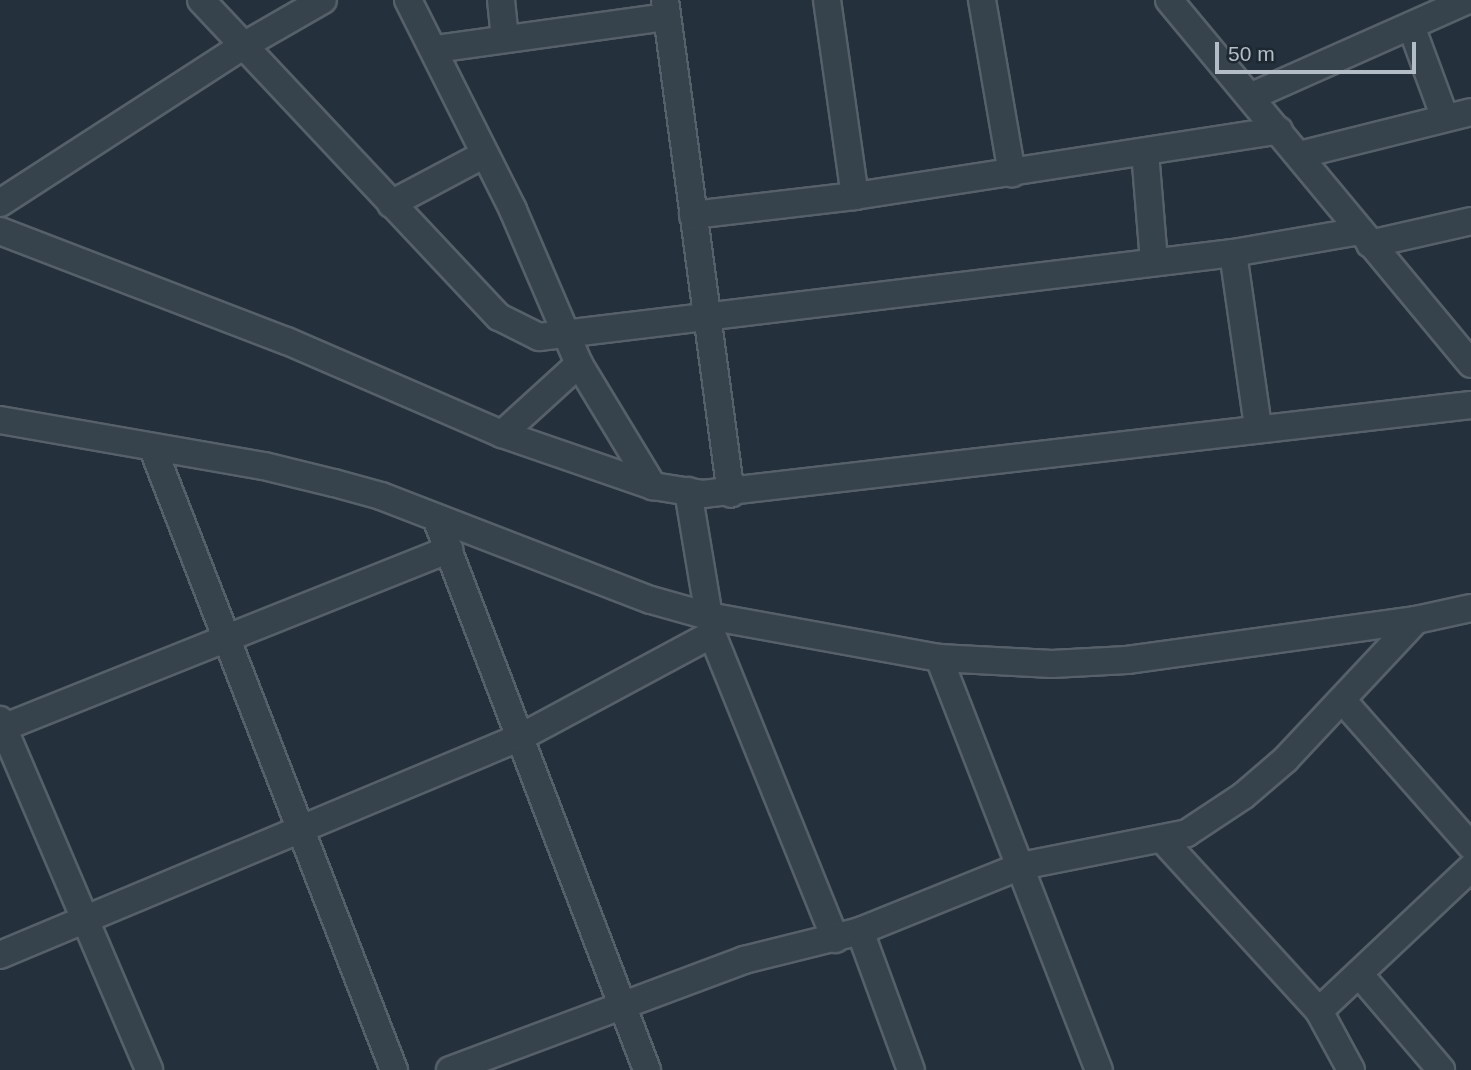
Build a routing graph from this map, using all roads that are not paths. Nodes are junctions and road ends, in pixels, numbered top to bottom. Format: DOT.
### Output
graph roads {
  1 [pos="201,0"];
  2 [pos="323,0"];
  3 [pos="408,0"];
  4 [pos="501,0"];
  5 [pos="827,0"];
  6 [pos="982,0"];
  7 [pos="1169,0"];
  8 [pos="1468,0"];
  9 [pos="666,9"];
  10 [pos="1410,26"];
  11 [pos="505,39"];
  12 [pos="243,46"];
  13 [pos="435,49"];
  14 [pos="1250,97"];
  15 [pos="1471,112"];
  16 [pos="1445,118"];
  17 [pos="1279,130"];
  18 [pos="1145,152"];
  19 [pos="485,154"];
  20 [pos="1299,155"];
  21 [pos="1012,173"];
  22 [pos="855,196"];
  23 [pos="0,203"];
  24 [pos="391,204"];
  25 [pos="693,215"];
  26 [pos="1471,221"];
  27 [pos="0,232"];
  28 [pos="1365,237"];
  29 [pos="1233,253"];
  30 [pos="1154,262"];
  31 [pos="706,316"];
  32 [pos="565,334"];
  33 [pos="1471,364"];
  34 [pos="579,365"];
  35 [pos="1471,405"];
  36 [pos="0,420"];
  37 [pos="1258,427"];
  38 [pos="502,434"];
  39 [pos="153,449"];
  40 [pos="653,486"];
  41 [pos="688,491"];
  42 [pos="731,494"];
  43 [pos="436,517"];
  44 [pos="449,550"];
  45 [pos="1471,609"];
  46 [pos="1416,620"];
  47 [pos="710,625"];
  48 [pos="227,637"];
  49 [pos="939,658"];
  50 [pos="1344,702"];
  51 [pos="1,726"];
  52 [pos="521,737"];
  53 [pos="300,828"];
  54 [pos="1163,840"];
  55 [pos="1471,846"];
  56 [pos="1021,866"];
  57 [pos="1471,868"];
  58 [pos="84,918"];
  59 [pos="848,935"];
  60 [pos="0,955"];
  61 [pos="1360,975"];
  62 [pos="622,1002"];
  63 [pos="1319,1011"];
  64 [pos="149,1070"];
  65 [pos="394,1070"];
  66 [pos="450,1070"];
  67 [pos="648,1070"];
  68 [pos="911,1070"];
  69 [pos="1099,1070"];
  70 [pos="1351,1070"];
  71 [pos="1441,1070"];
  1 -- 12 [label="street"];
  2 -- 12 [label="street"];
  3 -- 13 [label="street"];
  4 -- 11 [label="street"];
  5 -- 22 [label="street"];
  6 -- 21 [label="street"];
  7 -- 14 [label="street"];
  8 -- 10 [label="street"];
  9 -- 11 [label="street"];
  9 -- 25 [label="street"];
  10 -- 14 [label="street"];
  10 -- 16 [label="street"];
  11 -- 13 [label="street"];
  12 -- 23 [label="street"];
  12 -- 24 [label="street"];
  13 -- 19 [label="street"];
  14 -- 17 [label="street"];
  15 -- 16 [label="street"];
  16 -- 20 [label="street"];
  17 -- 18 [label="street"];
  17 -- 20 [label="street"];
  18 -- 21 [label="street"];
  18 -- 30 [label="street"];
  19 -- 24 [label="street"];
  19 -- 32 [label="street"];
  20 -- 28 [label="street"];
  21 -- 22 [label="street"];
  22 -- 25 [label="street"];
  24 -- 32 [label="street"];
  25 -- 31 [label="street"];
  26 -- 28 [label="street"];
  27 -- 38 [label="street"];
  28 -- 29 [label="street"];
  28 -- 33 [label="street"];
  29 -- 30 [label="street"];
  29 -- 37 [label="street"];
  30 -- 31 [label="street"];
  31 -- 32 [label="street"];
  31 -- 42 [label="street"];
  32 -- 34 [label="street"];
  34 -- 38 [label="street"];
  34 -- 40 [label="street"];
  35 -- 37 [label="street"];
  36 -- 39 [label="street"];
  37 -- 42 [label="street"];
  38 -- 40 [label="street"];
  39 -- 43 [label="street"];
  39 -- 48 [label="street"];
  40 -- 41 [label="street"];
  41 -- 42 [label="street"];
  41 -- 47 [label="street"];
  43 -- 44 [label="street"];
  43 -- 47 [label="street"];
  44 -- 48 [label="street"];
  44 -- 52 [label="street"];
  45 -- 46 [label="street"];
  46 -- 49 [label="street"];
  46 -- 50 [label="street"];
  47 -- 49 [label="street"];
  47 -- 52 [label="street"];
  47 -- 59 [label="street"];
  48 -- 51 [label="street"];
  48 -- 53 [label="street"];
  49 -- 56 [label="street"];
  50 -- 54 [label="street"];
  50 -- 55 [label="street"];
  51 -- 58 [label="street"];
  52 -- 53 [label="street"];
  52 -- 62 [label="street"];
  53 -- 58 [label="street"];
  53 -- 65 [label="street"];
  54 -- 56 [label="street"];
  54 -- 63 [label="street"];
  56 -- 59 [label="street"];
  56 -- 69 [label="street"];
  57 -- 61 [label="street"];
  58 -- 60 [label="street"];
  58 -- 64 [label="street"];
  59 -- 62 [label="street"];
  59 -- 68 [label="street"];
  61 -- 63 [label="street"];
  61 -- 71 [label="street"];
  62 -- 66 [label="street"];
  62 -- 67 [label="street"];
  63 -- 70 [label="street"];
}
